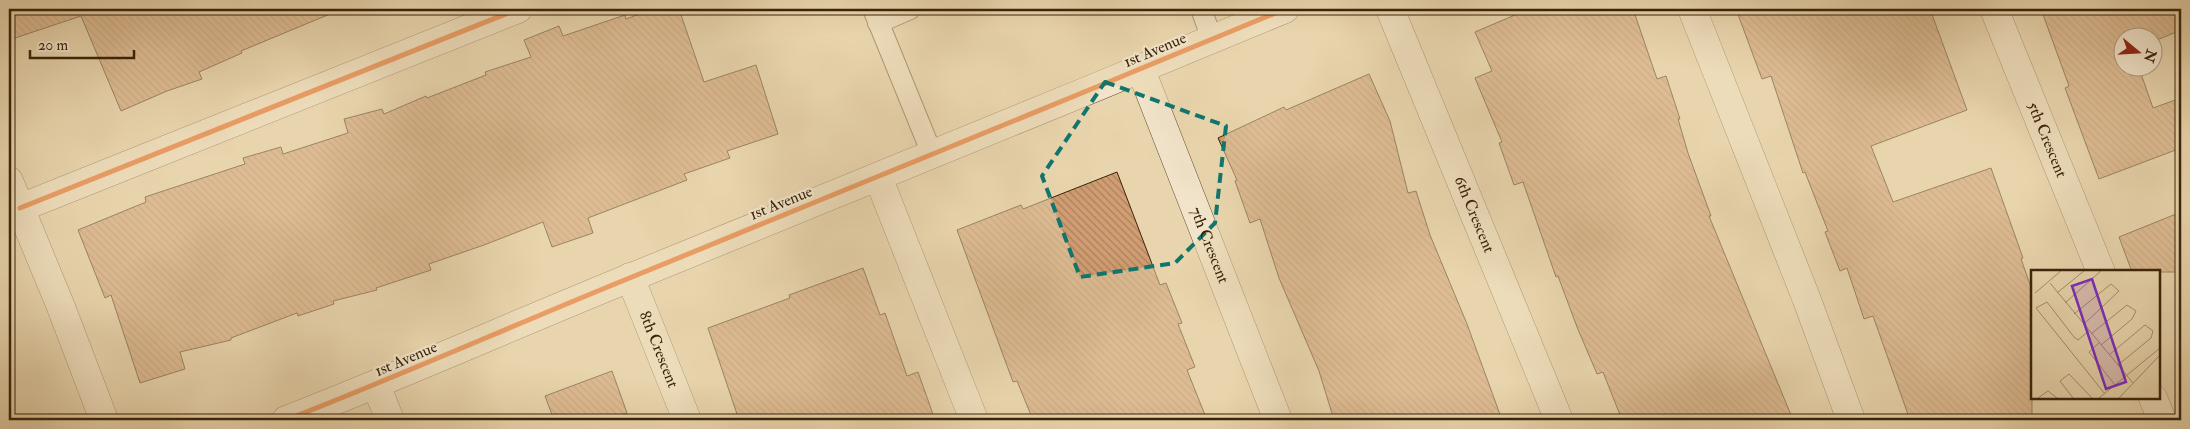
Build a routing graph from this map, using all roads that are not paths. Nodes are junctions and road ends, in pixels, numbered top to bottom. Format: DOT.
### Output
graph roads {
  1 [pos="518,9"];
  2 [pos="910,9"];
  3 [pos="1201,9"];
  4 [pos="1285,9"];
  5 [pos="1390,9"];
  6 [pos="1692,9"];
  7 [pos="1994,9"];
  8 [pos="876,16"];
  9 [pos="1212,39"];
  10 [pos="1141,70"];
  11 [pos="932,154"];
  12 [pos="878,178"];
  13 [pos="9,181"];
  14 [pos="20,208"];
  15 [pos="2100,270"];
  16 [pos="630,277"];
  17 [pos="376,385"];
  18 [pos="2153,399"];
  19 [pos="104,420"];
  20 [pos="286,420"];
  21 [pos="390,420"];
  22 [pos="687,420"];
  23 [pos="974,420"];
  24 [pos="1278,420"];
  25 [pos="1559,420"];
  26 [pos="1851,420"];
  27 [pos="2162,420"];
  1 -- 14 [label="street"];
  2 -- 8 [label="lane"];
  3 -- 9 [label="lane"];
  4 -- 9 [label="street, 1st Avenue"];
  5 -- 25 [label="street, 6th Crescent"];
  6 -- 26 [label="street"];
  7 -- 15 [label="street, 5th Crescent"];
  8 -- 11 [label="lane"];
  9 -- 10 [label="street, 1st Avenue"];
  10 -- 11 [label="street, 1st Avenue"];
  10 -- 24 [label="street, 7th Crescent"];
  11 -- 12 [label="street, 1st Avenue"];
  12 -- 16 [label="street, 1st Avenue"];
  12 -- 23 [label="street"];
  13 -- 14 [label="street"];
  14 -- 19 [label="street"];
  16 -- 17 [label="street, 1st Avenue"];
  16 -- 22 [label="street, 8th Crescent"];
  17 -- 20 [label="street, 1st Avenue"];
  17 -- 21 [label="street"];
  18 -- 27 [label="street"];
}
